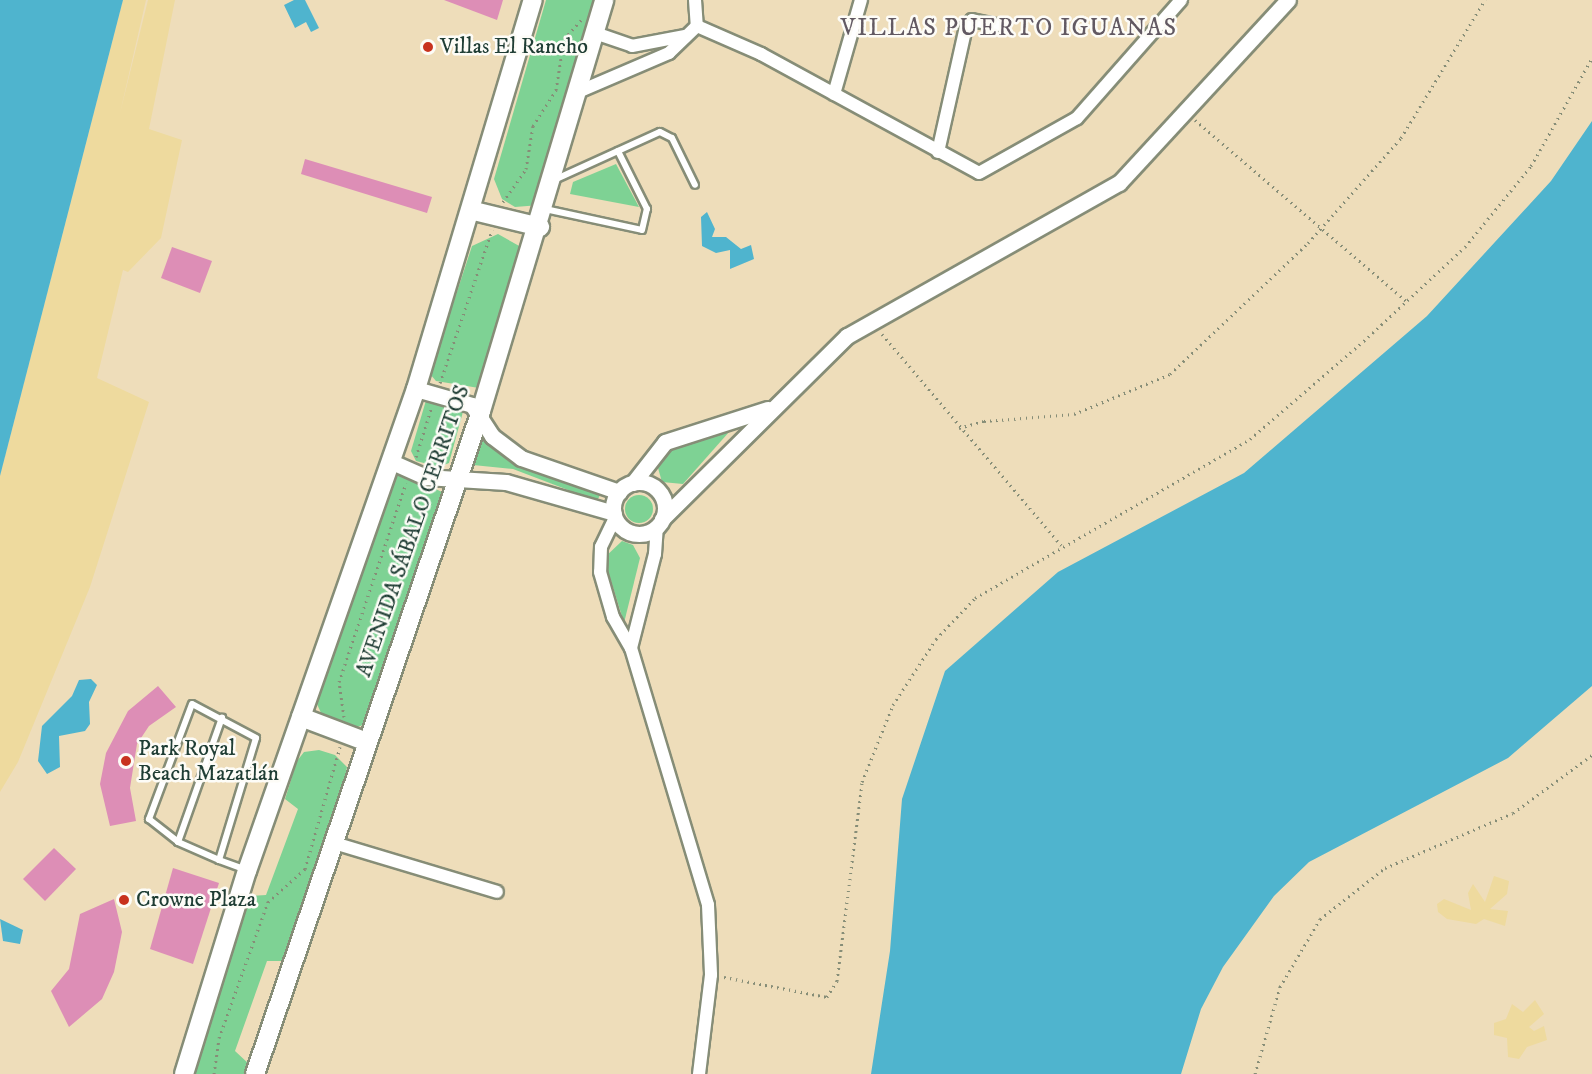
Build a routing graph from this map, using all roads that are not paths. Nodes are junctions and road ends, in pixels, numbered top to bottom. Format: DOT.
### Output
graph roads {
  1 [pos="533,0"];
  2 [pos="604,0"];
  3 [pos="695,0"];
  4 [pos="861,0"];
  5 [pos="1287,0"];
  6 [pos="1175,1"];
  7 [pos="996,25"];
  8 [pos="698,26"];
  9 [pos="595,33"];
  10 [pos="684,36"];
  11 [pos="644,46"];
  12 [pos="648,63"];
  13 [pos="578,92"];
  14 [pos="834,94"];
  15 [pos="618,151"];
  16 [pos="938,152"];
  17 [pos="554,180"];
  18 [pos="695,185"];
  19 [pos="545,209"];
  20 [pos="474,211"];
  21 [pos="540,227"];
  22 [pos="417,389"];
  23 [pos="768,409"];
  24 [pos="481,411"];
  25 [pos="392,462"];
  26 [pos="454,479"];
  27 [pos="633,483"];
  28 [pos="619,492"];
  29 [pos="614,515"];
  30 [pos="659,523"];
  31 [pos="630,648"];
  32 [pos="301,717"];
  33 [pos="222,718"];
  34 [pos="367,742"];
  35 [pos="178,842"];
  36 [pos="334,843"];
  37 [pos="219,860"];
  38 [pos="247,871"];
  39 [pos="497,892"];
  40 [pos="184,1074"];
  41 [pos="255,1074"];
  42 [pos="699,1074"];
  1 -- 20 [label="main road, AVENIDA SÁBALO CERRITOS"];
  2 -- 9 [label="main road, AVENIDA SÁBALO CERRITOS"];
  3 -- 8 [label="street"];
  4 -- 14 [label="street"];
  5 -- 23 [label="street"];
  6 -- 16 [label="street"];
  7 -- 16 [label="street"];
  8 -- 10 [label="street"];
  8 -- 14 [label="street"];
  9 -- 11 [label="street"];
  9 -- 13 [label="main road, AVENIDA SÁBALO CERRITOS"];
  10 -- 11 [label="street"];
  10 -- 12 [label="street"];
  11 -- 12 [label="street"];
  12 -- 13 [label="street"];
  13 -- 17 [label="main road, AVENIDA SÁBALO CERRITOS"];
  14 -- 16 [label="street"];
  15 -- 17 [label="lane"];
  15 -- 18 [label="lane"];
  15 -- 19 [label="lane"];
  17 -- 19 [label="main road, AVENIDA SÁBALO CERRITOS"];
  19 -- 21 [label="main road, AVENIDA SÁBALO CERRITOS"];
  20 -- 21 [label="main road"];
  20 -- 22 [label="main road, AVENIDA SÁBALO CERRITOS"];
  21 -- 24 [label="main road, AVENIDA SÁBALO CERRITOS"];
  22 -- 24 [label="street"];
  22 -- 25 [label="main road, AVENIDA SÁBALO CERRITOS"];
  23 -- 27 [label="street"];
  23 -- 30 [label="street"];
  24 -- 26 [label="main road, AVENIDA SÁBALO CERRITOS"];
  24 -- 28 [label="street"];
  25 -- 26 [label="street"];
  25 -- 32 [label="main road, AVENIDA SÁBALO CERRITOS"];
  26 -- 29 [label="street"];
  26 -- 34 [label="main road, AVENIDA SÁBALO CERRITOS"];
  27 -- 28 [label="street"];
  27 -- 30 [label="street"];
  28 -- 29 [label="street"];
  29 -- 30 [label="street"];
  29 -- 31 [label="street"];
  30 -- 31 [label="street"];
  31 -- 42 [label="street"];
  32 -- 34 [label="main road"];
  32 -- 38 [label="main road, AVENIDA SÁBALO CERRITOS"];
  33 -- 35 [label="lane"];
  33 -- 35 [label="lane"];
  33 -- 37 [label="lane"];
  34 -- 36 [label="main road, AVENIDA SÁBALO CERRITOS"];
  35 -- 37 [label="lane"];
  36 -- 39 [label="street"];
  36 -- 41 [label="main road, AVENIDA SÁBALO CERRITOS"];
  37 -- 38 [label="lane"];
  38 -- 40 [label="main road, AVENIDA SÁBALO CERRITOS"];
}
